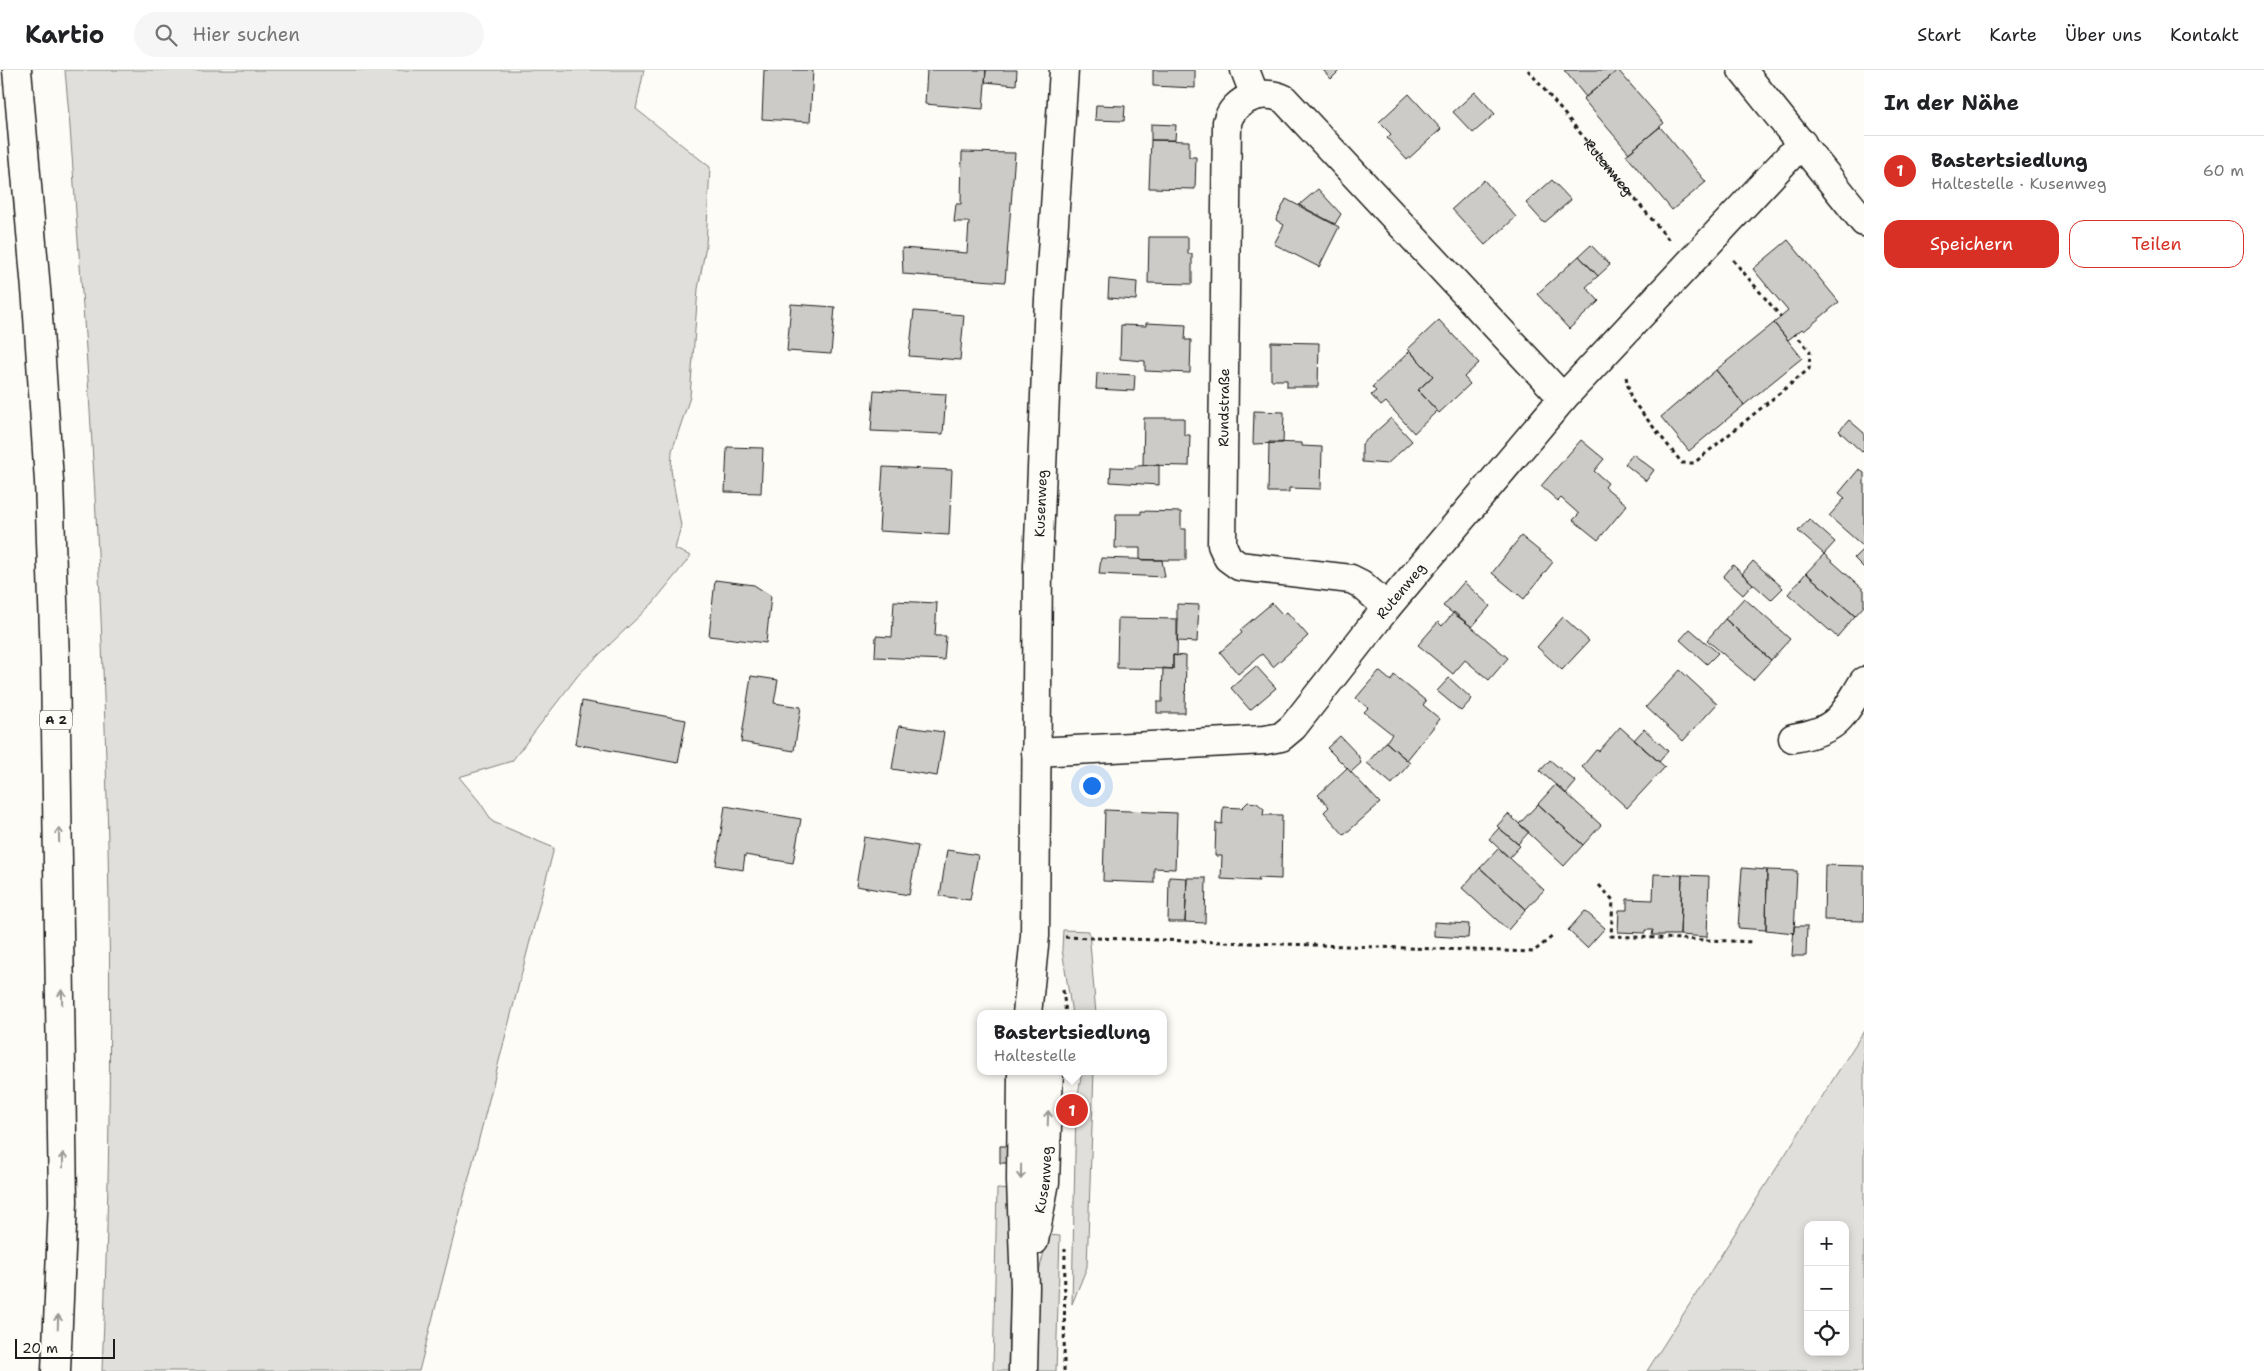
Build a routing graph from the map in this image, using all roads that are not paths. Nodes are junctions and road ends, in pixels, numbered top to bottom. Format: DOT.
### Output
graph roads {
  1 [pos="17,70"];
  2 [pos="1064,70"];
  3 [pos="1245,70"];
  4 [pos="1742,70"];
  5 [pos="1255,96"];
  6 [pos="1802,143"];
  7 [pos="1864,222"];
  8 [pos="1563,398"];
  9 [pos="1388,607"];
  10 [pos="1864,682"];
  11 [pos="1793,738"];
  12 [pos="1036,752"];
  13 [pos="1035,936"];
  14 [pos="1027,1010"];
  15 [pos="1044,1010"];
  16 [pos="1022,1075"];
  17 [pos="1049,1075"];
  18 [pos="1025,1287"];
  19 [pos="56,1371"];
  20 [pos="1023,1371"];
  19 -- 1 [label="main road, A 2, one-way"];
  2 -- 12 [label="main road, Kusenweg"];
  3 -- 5 [label="main road"];
  4 -- 6 [label="main road"];
  5 -- 8 [label="main road"];
  5 -- 9 [label="main road, Rundstraße"];
  6 -- 7 [label="main road"];
  6 -- 8 [label="main road, Rutenweg"];
  8 -- 9 [label="main road, Rutenweg"];
  9 -- 12 [label="main road, Rutenweg"];
  10 -- 11 [label="main road"];
  12 -- 13 [label="main road, Kusenweg"];
  13 -- 14 [label="main road, Kusenweg"];
  13 -- 15 [label="main road, Kusenweg"];
  16 -- 18 [label="main road, Kusenweg, one-way"];
  18 -- 17 [label="main road, Kusenweg, one-way"];
  18 -- 20 [label="main road, Kusenweg"];
}
